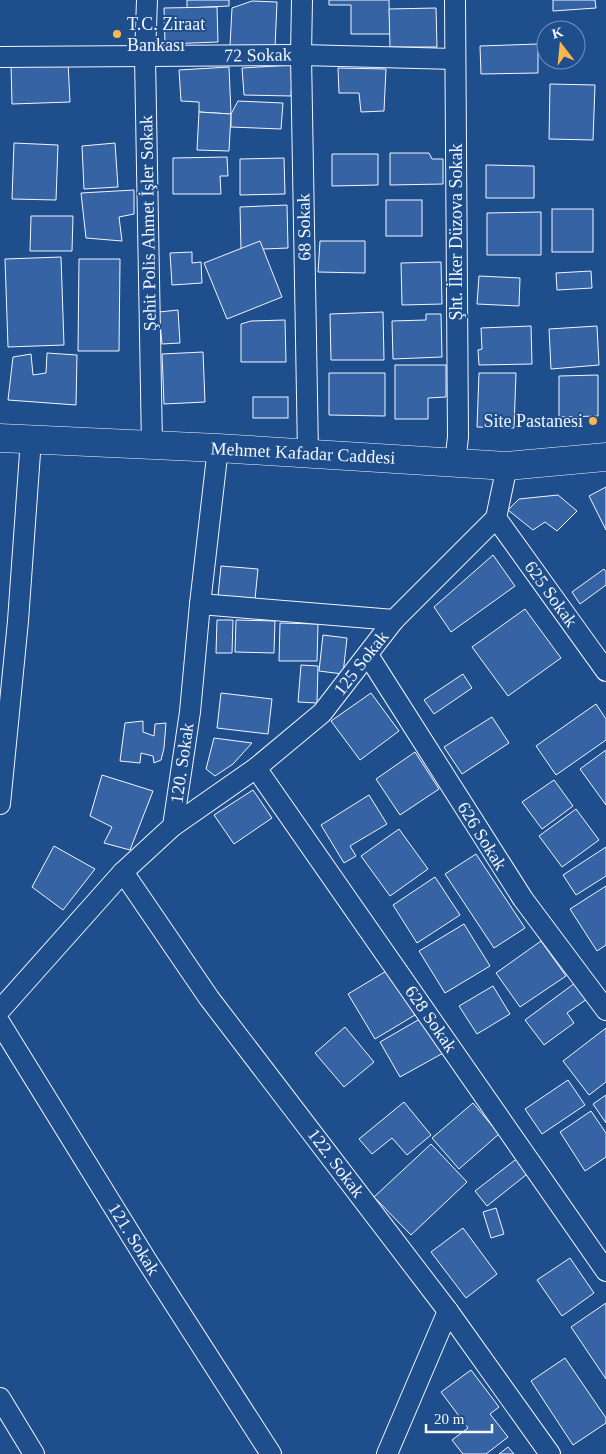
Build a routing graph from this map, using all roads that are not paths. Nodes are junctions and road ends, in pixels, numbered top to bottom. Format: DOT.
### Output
graph roads {
  1 [pos="147,0"];
  2 [pos="302,0"];
  3 [pos="455,0"];
  4 [pos="301,55"];
  5 [pos="0,57"];
  6 [pos="145,57"];
  7 [pos="455,59"];
  8 [pos="0,438"];
  9 [pos="31,439"];
  10 [pos="152,445"];
  11 [pos="218,448"];
  12 [pos="308,453"];
  13 [pos="606,457"];
  14 [pos="455,463"];
  15 [pos="507,466"];
  16 [pos="496,518"];
  17 [pos="200,604"];
  18 [pos="394,620"];
  19 [pos="368,655"];
  20 [pos="606,671"];
  21 [pos="256,768"];
  22 [pos="0,804"];
  23 [pos="173,826"];
  24 [pos="123,872"];
  25 [pos="0,1010"];
  26 [pos="606,1010"];
  27 [pos="0,1023"];
  28 [pos="606,1271"];
  29 [pos="448,1311"];
  30 [pos="0,1398"];
  31 [pos="34,1454"];
  32 [pos="271,1454"];
  33 [pos="388,1454"];
  34 [pos="550,1454"];
  1 -- 6 [label="street, Şehit Polis Ahmet İşler Sokak"];
  2 -- 4 [label="street, 68 Sokak"];
  3 -- 7 [label="street, Şht. İlker Düzova Sokak"];
  4 -- 6 [label="street, 72 Sokak"];
  4 -- 7 [label="street, 72 Sokak"];
  4 -- 12 [label="street, 68 Sokak"];
  5 -- 6 [label="street, 72 Sokak"];
  6 -- 10 [label="street, Şehit Polis Ahmet İşler Sokak"];
  7 -- 14 [label="street, Şht. İlker Düzova Sokak"];
  8 -- 9 [label="main road, Mehmet Kafadar Caddesi"];
  9 -- 10 [label="main road, Mehmet Kafadar Caddesi"];
  9 -- 22 [label="street"];
  10 -- 11 [label="main road, Mehmet Kafadar Caddesi"];
  11 -- 12 [label="main road, Mehmet Kafadar Caddesi"];
  11 -- 17 [label="street, 120. Sokak"];
  12 -- 14 [label="main road, Mehmet Kafadar Caddesi"];
  13 -- 15 [label="main road, Mehmet Kafadar Caddesi"];
  14 -- 15 [label="main road, Mehmet Kafadar Caddesi"];
  15 -- 16 [label="street"];
  16 -- 18 [label="street, 125 Sokak"];
  16 -- 20 [label="street, 625 Sokak"];
  17 -- 18 [label="street"];
  17 -- 23 [label="street, 120. Sokak"];
  18 -- 19 [label="street, 125 Sokak"];
  19 -- 21 [label="street, 125 Sokak"];
  19 -- 26 [label="street, 626 Sokak"];
  21 -- 23 [label="street, 125 Sokak"];
  21 -- 28 [label="street, 628 Sokak"];
  23 -- 24 [label="street, 120. Sokak"];
  24 -- 25 [label="street, 120. Sokak"];
  24 -- 29 [label="street, 122. Sokak"];
  27 -- 32 [label="street, 121. Sokak"];
  29 -- 33 [label="street"];
  29 -- 34 [label="street, 122. Sokak"];
  30 -- 31 [label="street"];
}
